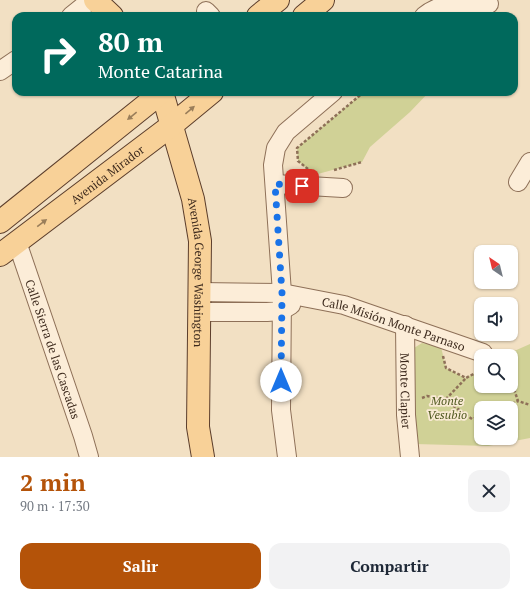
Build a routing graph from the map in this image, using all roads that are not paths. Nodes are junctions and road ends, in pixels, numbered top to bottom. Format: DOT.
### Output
graph roads {
  1 [pos="91,0"];
  2 [pos="95,0"];
  3 [pos="278,0"];
  4 [pos="323,0"];
  5 [pos="489,4"];
  6 [pos="76,12"];
  7 [pos="108,12"];
  8 [pos="263,12"];
  9 [pos="309,12"];
  10 [pos="430,12"];
  11 [pos="12,63"];
  12 [pos="0,71"];
  13 [pos="157,96"];
  14 [pos="163,96"];
  15 [pos="207,96"];
  16 [pos="328,96"];
  17 [pos="172,125"];
  18 [pos="530,162"];
  19 [pos="518,182"];
  20 [pos="275,184"];
  21 [pos="343,188"];
  22 [pos="0,222"];
  23 [pos="8,248"];
  24 [pos="200,302"];
  25 [pos="282,302"];
  26 [pos="404,325"];
  27 [pos="474,358"];
  28 [pos="89,457"];
  29 [pos="203,457"];
  30 [pos="287,457"];
  31 [pos="410,457"];
  1 -- 6 [label="street"];
  2 -- 7 [label="main road"];
  3 -- 8 [label="main road"];
  4 -- 9 [label="main road"];
  5 -- 10 [label="street"];
  11 -- 12 [label="street"];
  13 -- 22 [label="main road, one-way"];
  14 -- 17 [label="main road, Avenida George Washington"];
  17 -- 15 [label="main road, Avenida Mirador, one-way"];
  16 -- 20 [label="street"];
  23 -- 17 [label="main road, Avenida Mirador, one-way"];
  17 -- 24 [label="main road, Avenida George Washington"];
  18 -- 19 [label="street"];
  20 -- 21 [label="street"];
  20 -- 25 [label="street"];
  23 -- 28 [label="street, Calle Sierra de las Cascadas"];
  24 -- 25 [label="street, Calle Misión Monte Parnaso"];
  24 -- 29 [label="main road, Avenida George Washington"];
  25 -- 26 [label="street, Calle Misión Monte Parnaso"];
  25 -- 30 [label="street"];
  26 -- 27 [label="street, Calle Misión Monte Parnaso"];
  26 -- 31 [label="street, Monte Clapier"];
}
